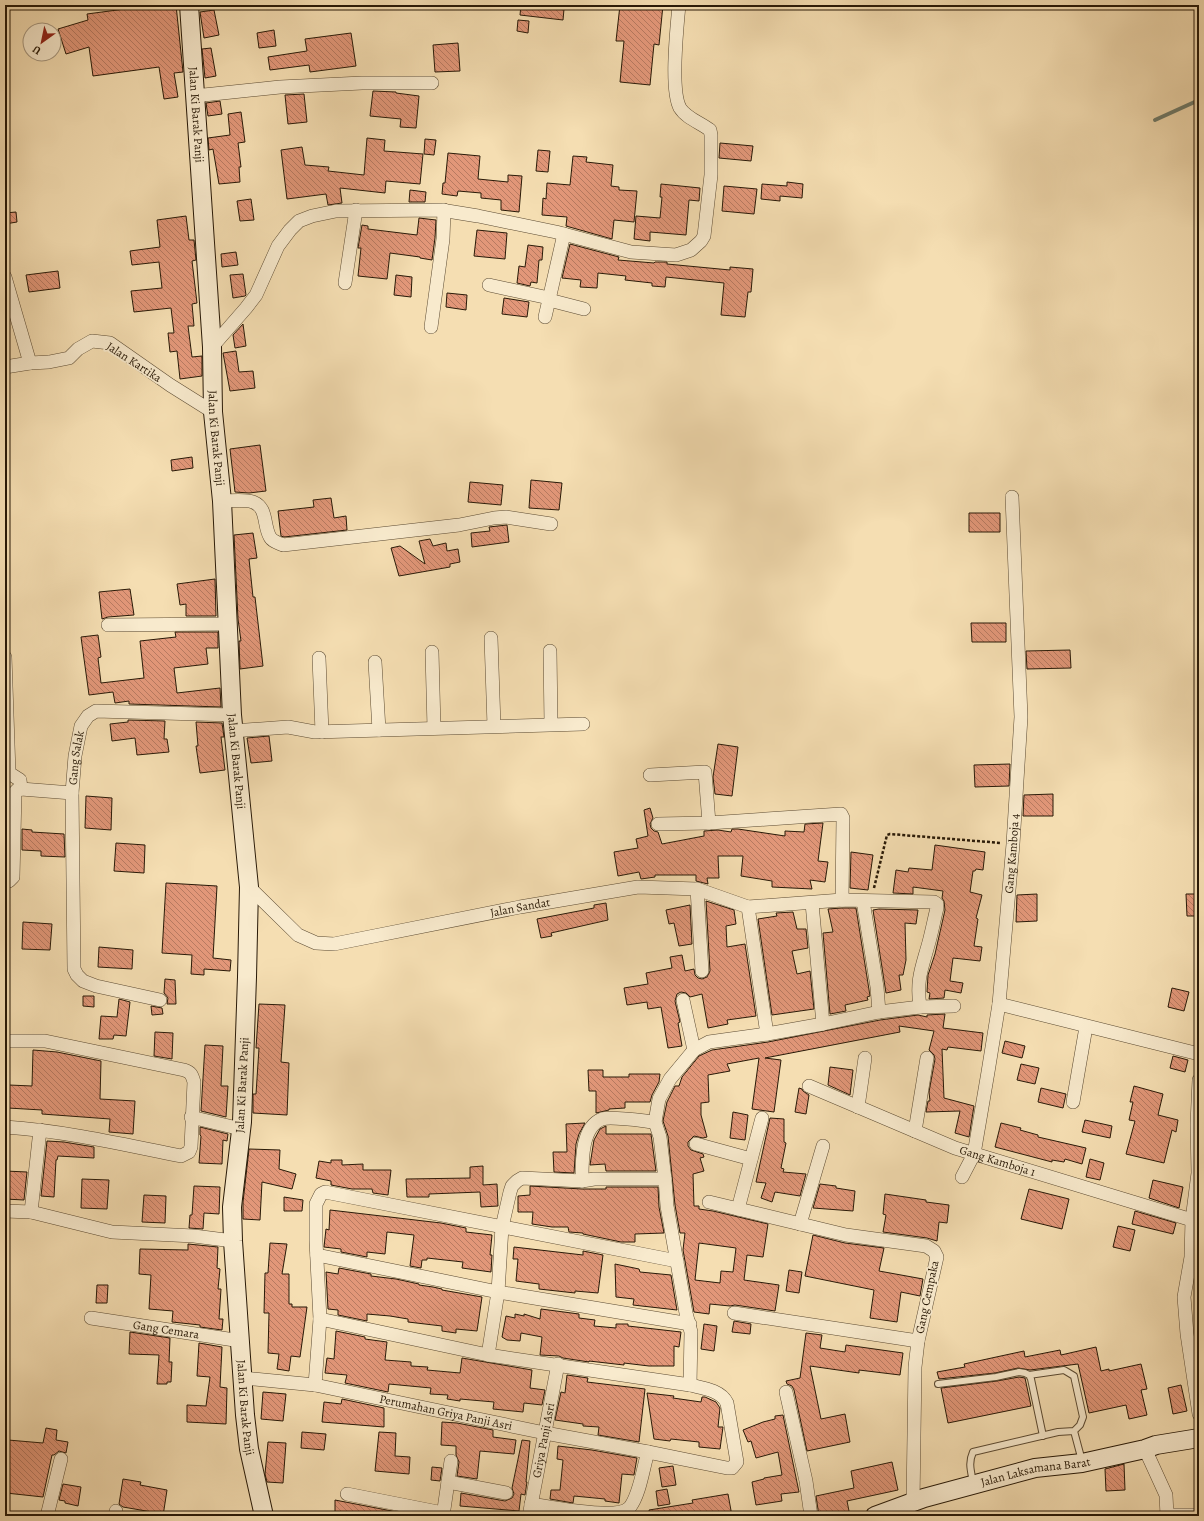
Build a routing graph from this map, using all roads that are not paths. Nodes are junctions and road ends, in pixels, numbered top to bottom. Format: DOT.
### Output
graph roads {
  1 [pos="189,5"];
  2 [pos="678,5"];
  3 [pos="432,83"];
  4 [pos="194,96"];
  5 [pos="356,210"];
  6 [pos="444,210"];
  7 [pos="564,234"];
  8 [pos="5,277"];
  9 [pos="344,283"];
  10 [pos="489,285"];
  11 [pos="549,299"];
  12 [pos="584,308"];
  13 [pos="545,317"];
  14 [pos="431,327"];
  15 [pos="212,347"];
  16 [pos="30,363"];
  17 [pos="5,367"];
  18 [pos="213,412"];
  19 [pos="1012,497"];
  20 [pos="222,501"];
  21 [pos="551,524"];
  22 [pos="227,624"];
  23 [pos="108,625"];
  24 [pos="491,638"];
  25 [pos="550,651"];
  26 [pos="432,652"];
  27 [pos="5,657"];
  28 [pos="319,658"];
  29 [pos="375,662"];
  30 [pos="6,704"];
  31 [pos="232,723"];
  32 [pos="552,724"];
  33 [pos="583,724"];
  34 [pos="494,726"];
  35 [pos="434,728"];
  36 [pos="379,730"];
  37 [pos="322,732"];
  38 [pos="7,752"];
  39 [pos="650,775"];
  40 [pos="21,789"];
  41 [pos="72,793"];
  42 [pos="709,823"];
  43 [pos="658,824"];
  44 [pos="5,881"];
  45 [pos="249,887"];
  46 [pos="697,889"];
  47 [pos="842,900"];
  48 [pos="867,901"];
  49 [pos="812,903"];
  50 [pos="748,907"];
  51 [pos="702,971"];
  52 [pos="160,1000"];
  53 [pos="683,1000"];
  54 [pos="999,1004"];
  55 [pos="954,1006"];
  56 [pos="920,1007"];
  57 [pos="879,1012"];
  58 [pos="823,1024"];
  59 [pos="1086,1027"];
  60 [pos="767,1034"];
  61 [pos="5,1041"];
  62 [pos="694,1050"];
  63 [pos="1199,1054"];
  64 [pos="865,1058"];
  65 [pos="927,1058"];
  66 [pos="1199,1080"];
  67 [pos="809,1086"];
  68 [pos="1073,1102"];
  69 [pos="858,1107"];
  70 [pos="191,1117"];
  71 [pos="762,1118"];
  72 [pos="1198,1119"];
  73 [pos="655,1122"];
  74 [pos="5,1127"];
  75 [pos="241,1129"];
  76 [pos="40,1130"];
  77 [pos="915,1131"];
  78 [pos="696,1144"];
  79 [pos="823,1146"];
  80 [pos="974,1154"];
  81 [pos="751,1159"];
  82 [pos="1199,1173"];
  83 [pos="962,1176"];
  84 [pos="665,1179"];
  85 [pos="582,1181"];
  86 [pos="709,1202"];
  87 [pos="738,1209"];
  88 [pos="5,1211"];
  89 [pos="31,1212"];
  90 [pos="1192,1220"];
  91 [pos="800,1224"];
  92 [pos="502,1227"];
  93 [pos="233,1240"];
  94 [pos="1195,1252"];
  95 [pos="317,1255"];
  96 [pos="678,1261"];
  97 [pos="498,1292"];
  98 [pos="734,1313"];
  99 [pos="91,1318"];
  100 [pos="320,1319"];
  101 [pos="690,1324"];
  102 [pos="241,1341"];
  103 [pos="918,1341"];
  104 [pos="488,1355"];
  105 [pos="558,1364"];
  106 [pos="1029,1375"];
  107 [pos="243,1378"];
  108 [pos="690,1384"];
  109 [pos="938,1384"];
  110 [pos="315,1385"];
  111 [pos="786,1392"];
  112 [pos="1199,1414"];
  113 [pos="1074,1431"];
  114 [pos="545,1433"];
  115 [pos="1043,1436"];
  116 [pos="1199,1438"];
  117 [pos="1144,1449"];
  118 [pos="648,1452"];
  119 [pos="61,1460"];
  120 [pos="451,1462"];
  121 [pos="1082,1463"];
  122 [pos="448,1482"];
  123 [pos="973,1485"];
  124 [pos="506,1493"];
  125 [pos="347,1494"];
  126 [pos="913,1502"];
  127 [pos="530,1510"];
  128 [pos="443,1514"];
  129 [pos="1199,1515"];
  130 [pos="47,1516"];
  131 [pos="264,1516"];
  132 [pos="811,1516"];
  133 [pos="875,1516"];
  134 [pos="1167,1516"];
  1 -- 4 [label="street, Jalan Ki Barak Panji"];
  2 -- 7 [label="street"];
  3 -- 4 [label="street"];
  4 -- 15 [label="street, Jalan Ki Barak Panji"];
  5 -- 6 [label="street"];
  5 -- 9 [label="street"];
  5 -- 15 [label="street"];
  6 -- 7 [label="street"];
  6 -- 14 [label="street"];
  7 -- 11 [label="street"];
  8 -- 16 [label="street"];
  10 -- 11 [label="street"];
  11 -- 12 [label="street"];
  11 -- 13 [label="street"];
  15 -- 18 [label="street, Jalan Ki Barak Panji"];
  16 -- 17 [label="street, Jalan Kartika"];
  16 -- 18 [label="street, Jalan Kartika"];
  18 -- 20 [label="street, Jalan Ki Barak Panji"];
  19 -- 54 [label="street, Gang Kamboja 4"];
  20 -- 21 [label="street"];
  20 -- 22 [label="street, Jalan Ki Barak Panji"];
  22 -- 23 [label="street"];
  22 -- 31 [label="street, Jalan Ki Barak Panji"];
  24 -- 34 [label="street"];
  25 -- 32 [label="street"];
  26 -- 35 [label="street"];
  27 -- 30 [label="street"];
  28 -- 37 [label="street"];
  29 -- 36 [label="street"];
  30 -- 38 [label="street"];
  31 -- 37 [label="street, Gang Salak"];
  31 -- 41 [label="street, Gang Salak"];
  31 -- 45 [label="street, Jalan Ki Barak Panji"];
  32 -- 33 [label="street, Gang Salak"];
  32 -- 34 [label="street, Gang Salak"];
  34 -- 35 [label="street, Gang Salak"];
  35 -- 36 [label="street, Gang Salak"];
  36 -- 37 [label="street, Gang Salak"];
  38 -- 40 [label="street"];
  39 -- 42 [label="street"];
  40 -- 41 [label="street, Gang Salak"];
  40 -- 44 [label="street"];
  41 -- 52 [label="street"];
  42 -- 43 [label="street"];
  42 -- 47 [label="street"];
  45 -- 46 [label="street, Jalan Sandat"];
  45 -- 75 [label="street, Jalan Ki Barak Panji"];
  46 -- 50 [label="street, Jalan Sandat"];
  46 -- 51 [label="street"];
  47 -- 48 [label="street, Jalan Sandat"];
  47 -- 49 [label="street, Jalan Sandat"];
  48 -- 56 [label="street, Jalan Sandat"];
  48 -- 57 [label="street"];
  49 -- 50 [label="street, Jalan Sandat"];
  49 -- 58 [label="street"];
  50 -- 60 [label="street"];
  53 -- 62 [label="street"];
  54 -- 59 [label="street"];
  54 -- 80 [label="street, Gang Kamboja 4"];
  55 -- 56 [label="street"];
  56 -- 57 [label="street"];
  57 -- 58 [label="street"];
  58 -- 60 [label="street"];
  59 -- 63 [label="street"];
  59 -- 68 [label="street"];
  60 -- 62 [label="street"];
  61 -- 70 [label="street"];
  62 -- 73 [label="street"];
  64 -- 69 [label="street"];
  65 -- 77 [label="street"];
  66 -- 72 [label="street"];
  67 -- 69 [label="street, Gang Kamboja 1"];
  69 -- 77 [label="street, Gang Kamboja 1"];
  70 -- 75 [label="street"];
  70 -- 76 [label="street"];
  71 -- 81 [label="street"];
  72 -- 82 [label="street"];
  73 -- 84 [label="street"];
  73 -- 85 [label="street"];
  74 -- 76 [label="street"];
  75 -- 93 [label="street, Jalan Ki Barak Panji"];
  76 -- 89 [label="street"];
  77 -- 80 [label="street, Gang Kamboja 1"];
  78 -- 81 [label="street"];
  79 -- 91 [label="street"];
  80 -- 83 [label="street, Gang Kamboja 4"];
  80 -- 90 [label="street, Gang Kamboja 1"];
  81 -- 87 [label="street"];
  82 -- 90 [label="street"];
  84 -- 85 [label="street"];
  84 -- 96 [label="street"];
  85 -- 92 [label="street"];
  86 -- 87 [label="street, Gang Cempaka"];
  87 -- 91 [label="street, Gang Cempaka"];
  88 -- 89 [label="street"];
  89 -- 93 [label="street"];
  90 -- 94 [label="street"];
  91 -- 103 [label="street, Gang Cempaka"];
  92 -- 95 [label="street"];
  92 -- 96 [label="street"];
  92 -- 97 [label="street"];
  93 -- 102 [label="street, Jalan Ki Barak Panji"];
  94 -- 112 [label="street"];
  95 -- 97 [label="street"];
  95 -- 100 [label="street"];
  96 -- 101 [label="street"];
  97 -- 101 [label="street"];
  97 -- 104 [label="street"];
  98 -- 103 [label="street"];
  99 -- 102 [label="street, Gang Cemara"];
  100 -- 104 [label="street"];
  100 -- 110 [label="street"];
  101 -- 108 [label="street"];
  102 -- 107 [label="street, Jalan Ki Barak Panji"];
  103 -- 126 [label="street, Gang Cempaka"];
  104 -- 105 [label="street"];
  105 -- 108 [label="street"];
  105 -- 114 [label="street, Griya Panji Asri"];
  106 -- 109 [label="lane"];
  106 -- 113 [label="lane"];
  106 -- 115 [label="lane"];
  107 -- 110 [label="street, Perumahan Griya Panji Asri"];
  107 -- 131 [label="street, Jalan Ki Barak Panji"];
  108 -- 118 [label="street, Perumahan Griya Panji Asri"];
  110 -- 114 [label="street, Perumahan Griya Panji Asri"];
  111 -- 132 [label="street"];
  113 -- 115 [label="lane"];
  113 -- 121 [label="lane"];
  114 -- 118 [label="street, Perumahan Griya Panji Asri"];
  114 -- 127 [label="street, Griya Panji Asri"];
  115 -- 123 [label="lane"];
  116 -- 117 [label="street, Jalan Laksamana Barat"];
  117 -- 121 [label="street, Jalan Laksamana Barat"];
  117 -- 134 [label="street"];
  118 -- 127 [label="street"];
  119 -- 130 [label="street"];
  120 -- 122 [label="street"];
  121 -- 123 [label="street, Jalan Laksamana Barat"];
  122 -- 124 [label="street"];
  122 -- 128 [label="street"];
  123 -- 126 [label="street, Jalan Laksamana Barat"];
  125 -- 128 [label="street"];
  126 -- 133 [label="street, Jalan Laksamana Barat"];
  129 -- 134 [label="street"];
}
